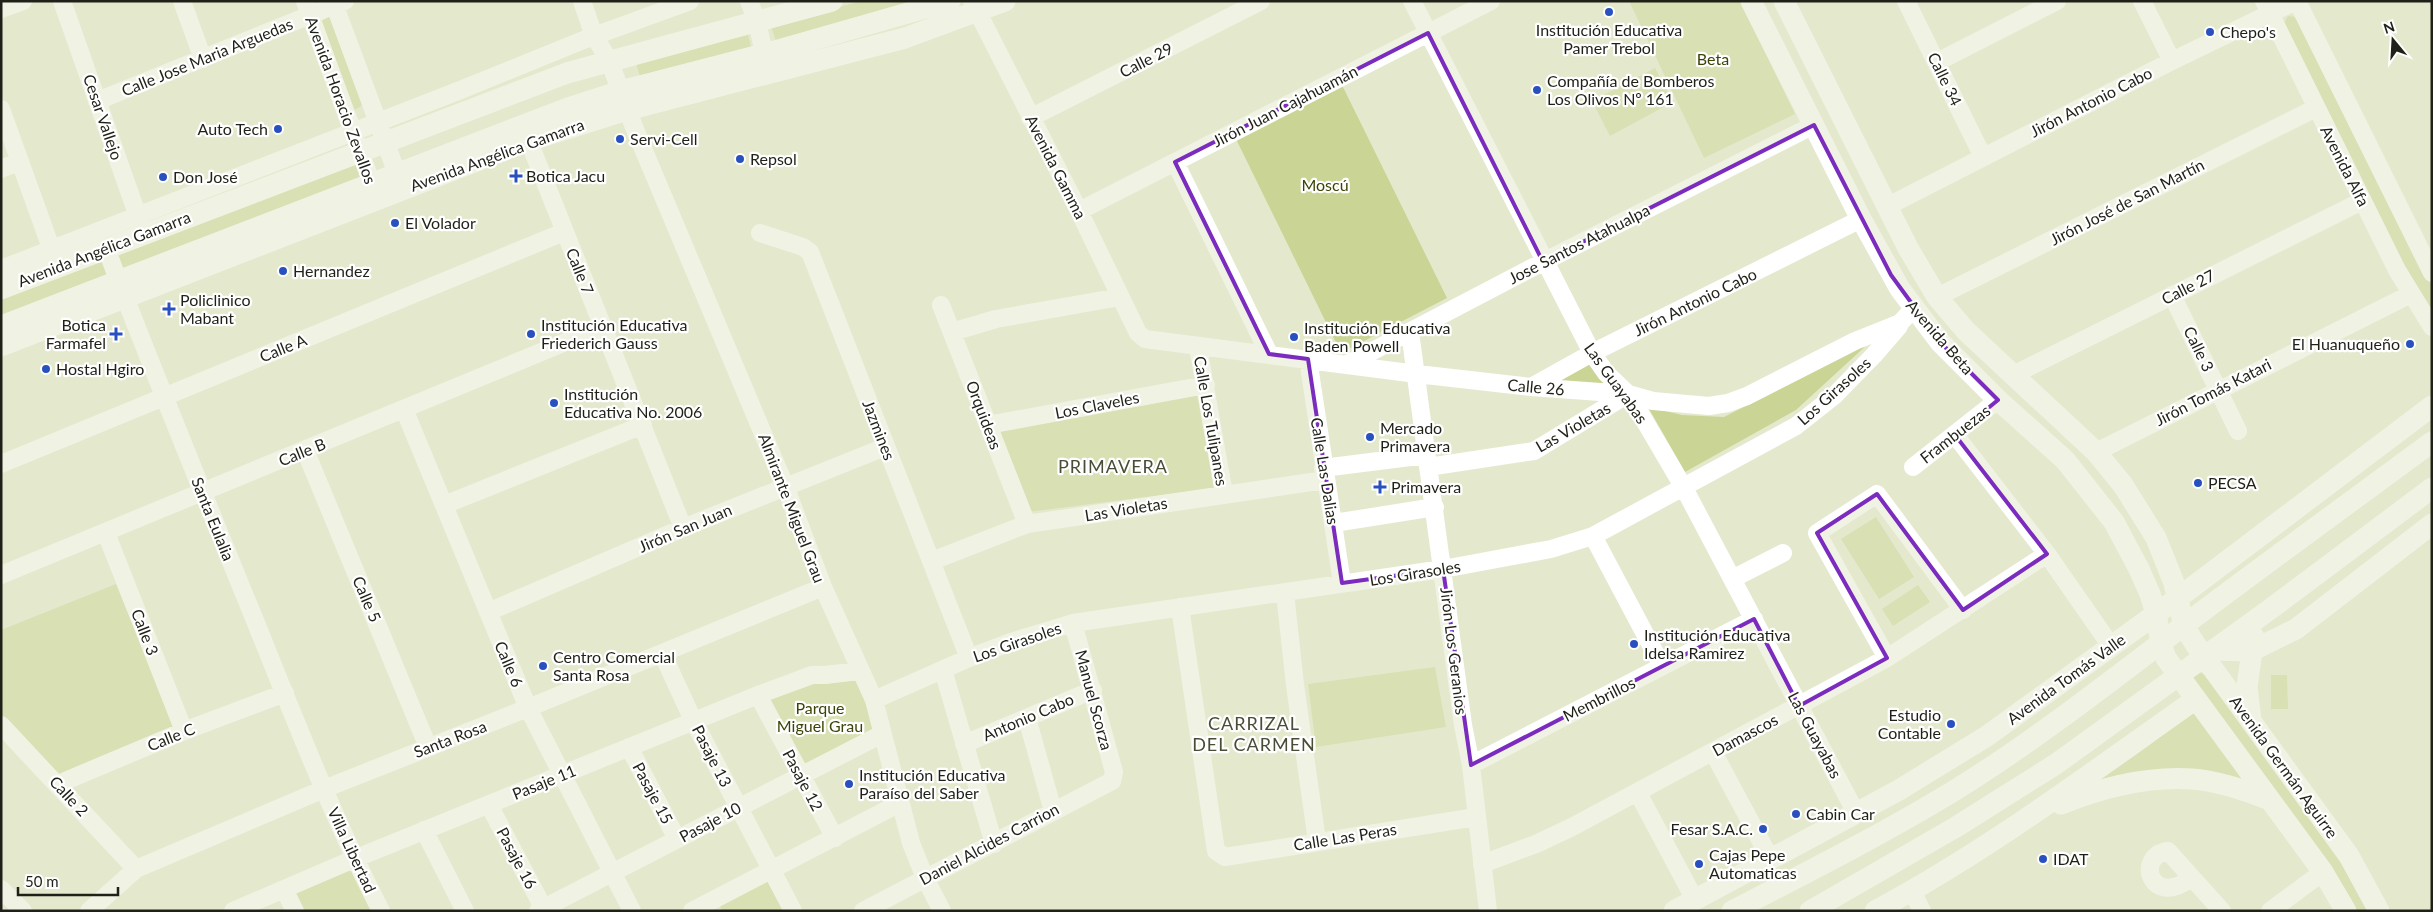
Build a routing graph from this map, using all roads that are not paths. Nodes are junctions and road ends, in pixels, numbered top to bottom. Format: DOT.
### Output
graph roads {
  1 [pos="23,1"];
  2 [pos="62,1"];
  3 [pos="182,1"];
  4 [pos="582,1"];
  5 [pos="690,1"];
  6 [pos="749,1"];
  7 [pos="832,1"];
  8 [pos="950,1"];
  9 [pos="1005,1"];
  10 [pos="1261,1"];
  11 [pos="1412,1"];
  12 [pos="1490,1"];
  13 [pos="1784,1"];
  14 [pos="1906,1"];
  15 [pos="2057,1"];
  16 [pos="2142,1"];
  17 [pos="2296,1"];
  18 [pos="1753,2"];
  19 [pos="338,3"];
  20 [pos="974,7"];
  21 [pos="2267,7"];
  22 [pos="307,8"];
  23 [pos="1,9"];
  24 [pos="757,22"];
  25 [pos="1428,33"];
  26 [pos="594,36"];
  27 [pos="203,59"];
  28 [pos="609,60"];
  29 [pos="2172,61"];
  30 [pos="1937,62"];
  31 [pos="767,64"];
  32 [pos="624,100"];
  33 [pos="97,101"];
  34 [pos="2316,108"];
  35 [pos="1,109"];
  36 [pos="1030,118"];
  37 [pos="1814,125"];
  38 [pos="381,132"];
  39 [pos="525,133"];
  40 [pos="356,141"];
  41 [pos="1983,157"];
  42 [pos="20,162"];
  43 [pos="1176,162"];
  44 [pos="1,168"];
  45 [pos="400,182"];
  46 [pos="375,191"];
  47 [pos="2362,201"];
  48 [pos="1888,206"];
  49 [pos="1079,211"];
  50 [pos="1861,219"];
  51 [pos="141,224"];
  52 [pos="564,232"];
  53 [pos="760,233"];
  54 [pos="106,248"];
  55 [pos="55,258"];
  56 [pos="1543,262"];
  57 [pos="1,269"];
  58 [pos="2432,273"];
  59 [pos="1,289"];
  60 [pos="122,289"];
  61 [pos="2411,294"];
  62 [pos="2172,295"];
  63 [pos="1120,297"];
  64 [pos="1937,297"];
  65 [pos="941,305"];
  66 [pos="1907,316"];
  67 [pos="1,326"];
  68 [pos="602,327"];
  69 [pos="2432,327"];
  70 [pos="952,332"];
  71 [pos="1410,332"];
  72 [pos="1138,333"];
  73 [pos="1,346"];
  74 [pos="1198,347"];
  75 [pos="1268,354"];
  76 [pos="1592,354"];
  77 [pos="1308,359"];
  78 [pos="1346,365"];
  79 [pos="1416,374"];
  80 [pos="2014,375"];
  81 [pos="1206,385"];
  82 [pos="1531,387"];
  83 [pos="2218,389"];
  84 [pos="1628,394"];
  85 [pos="164,397"];
  86 [pos="1998,400"];
  87 [pos="2432,406"];
  88 [pos="404,409"];
  89 [pos="643,425"];
  90 [pos="988,425"];
  91 [pos="2238,431"];
  92 [pos="1955,435"];
  93 [pos="2432,442"];
  94 [pos="885,447"];
  95 [pos="305,450"];
  96 [pos="2096,452"];
  97 [pos="1427,461"];
  98 [pos="1,464"];
  99 [pos="1913,467"];
  100 [pos="1324,474"];
  101 [pos="785,486"];
  102 [pos="1684,488"];
  103 [pos="2432,488"];
  104 [pos="203,493"];
  105 [pos="1224,494"];
  106 [pos="444,505"];
  107 [pos="1435,507"];
  108 [pos="2401,511"];
  109 [pos="1334,523"];
  110 [pos="1027,524"];
  111 [pos="683,528"];
  112 [pos="2426,529"];
  113 [pos="106,533"];
  114 [pos="1593,536"];
  115 [pos="1783,552"];
  116 [pos="2047,554"];
  117 [pos="932,561"];
  118 [pos="1443,569"];
  119 [pos="1,575"];
  120 [pos="1732,579"];
  121 [pos="1342,583"];
  122 [pos="823,587"];
  123 [pos="1285,593"];
  124 [pos="2178,598"];
  125 [pos="1180,607"];
  126 [pos="1963,610"];
  127 [pos="2269,610"];
  128 [pos="488,612"];
  129 [pos="2156,613"];
  130 [pos="1754,619"];
  131 [pos="1073,623"];
  132 [pos="2184,626"];
  133 [pos="2161,644"];
  134 [pos="2111,646"];
  135 [pos="2251,650"];
  136 [pos="662,653"];
  137 [pos="2208,653"];
  138 [pos="969,658"];
  139 [pos="1887,658"];
  140 [pos="1662,666"];
  141 [pos="943,670"];
  142 [pos="859,671"];
  143 [pos="2178,675"];
  144 [pos="1093,690"];
  145 [pos="284,693"];
  146 [pos="758,695"];
  147 [pos="2196,699"];
  148 [pos="874,700"];
  149 [pos="1799,706"];
  150 [pos="528,708"];
  151 [pos="1027,718"];
  152 [pos="693,720"];
  153 [pos="2252,724"];
  154 [pos="1,725"];
  155 [pos="184,731"];
  156 [pos="882,734"];
  157 [pos="964,744"];
  158 [pos="428,747"];
  159 [pos="629,747"];
  160 [pos="1713,752"];
  161 [pos="1471,764"];
  162 [pos="561,775"];
  163 [pos="802,776"];
  164 [pos="1114,777"];
  165 [pos="58,784"];
  166 [pos="324,788"];
  167 [pos="1638,793"];
  168 [pos="2270,800"];
  169 [pos="489,804"];
  170 [pos="900,804"];
  171 [pos="738,807"];
  172 [pos="1053,811"];
  173 [pos="1856,813"];
  174 [pos="1476,817"];
  175 [pos="2031,817"];
  176 [pos="424,830"];
  177 [pos="835,838"];
  178 [pos="677,839"];
  179 [pos="1317,841"];
  180 [pos="994,844"];
  181 [pos="354,858"];
  182 [pos="1771,860"];
  183 [pos="1482,864"];
  184 [pos="136,869"];
  185 [pos="771,869"];
  186 [pos="2323,872"];
  187 [pos="613,873"];
  188 [pos="925,878"];
  189 [pos="2192,878"];
  190 [pos="1,889"];
  191 [pos="284,889"];
  192 [pos="1912,891"];
  193 [pos="1695,900"];
  194 [pos="711,906"];
  195 [pos="542,910"];
  196 [pos="23,911"];
  197 [pos="89,911"];
  198 [pos="233,911"];
  199 [pos="296,911"];
  200 [pos="381,911"];
  201 [pos="465,911"];
  202 [pos="632,911"];
  203 [pos="692,911"];
  204 [pos="793,911"];
  205 [pos="863,911"];
  206 [pos="942,911"];
  207 [pos="1488,911"];
  208 [pos="1674,911"];
  209 [pos="1732,911"];
  210 [pos="1810,911"];
  211 [pos="1875,911"];
  212 [pos="1922,911"];
  213 [pos="2222,911"];
  214 [pos="2270,911"];
  215 [pos="2346,911"];
  216 [pos="2379,911"];
  1 -- 23 [label="street"];
  2 -- 33 [label="street, Cesar Vallejo"];
  3 -- 27 [label="street"];
  4 -- 26 [label="street, Almirante Miguel Grau"];
  5 -- 26 [label="street, Avenida Angélica Gamarra"];
  6 -- 24 [label="street"];
  7 -- 24 [label="main road, Avenida Angélica Gamarra"];
  8 -- 31 [label="main road, Avenida Angélica Gamarra"];
  9 -- 20 [label="main road, Avenida Angélica Gamarra"];
  10 -- 36 [label="street, Calle 29"];
  11 -- 25 [label="street, Las Guayabas"];
  12 -- 25 [label="street, Jirón Juan Cajahuamán"];
  13 -- 48 [label="main road, Avenida Beta"];
  14 -- 30 [label="street, Calle 34"];
  15 -- 30 [label="street"];
  16 -- 29 [label="street"];
  17 -- 21 [label="street, Jirón Antonio Cabo"];
  17 -- 58 [label="street, Avenida Alfa"];
  18 -- 37 [label="main road, Avenida Beta"];
  19 -- 22 [label="street, Calle Jose Maria Arguedas"];
  19 -- 38 [label="street, Avenida Horacio Zevallos"];
  20 -- 31 [label="main road, Avenida Angélica Gamarra"];
  20 -- 36 [label="street, Avenida Gamma"];
  21 -- 29 [label="street, Jirón Antonio Cabo"];
  21 -- 34 [label="street, Avenida Alfa"];
  22 -- 27 [label="street, Calle Jose Maria Arguedas"];
  22 -- 40 [label="street, Avenida Horacio Zevallos"];
  24 -- 28 [label="main road, Avenida Angélica Gamarra"];
  24 -- 31 [label="street"];
  25 -- 43 [label="street, Jirón Juan Cajahuamán"];
  25 -- 56 [label="street, Las Guayabas"];
  26 -- 28 [label="street, Almirante Miguel Grau"];
  26 -- 38 [label="street, Avenida Angélica Gamarra"];
  27 -- 33 [label="street, Calle Jose Maria Arguedas"];
  28 -- 32 [label="street, Almirante Miguel Grau"];
  28 -- 38 [label="main road, Avenida Angélica Gamarra"];
  29 -- 41 [label="street, Jirón Antonio Cabo"];
  30 -- 41 [label="street, Calle 34"];
  31 -- 32 [label="main road, Avenida Angélica Gamarra"];
  32 -- 39 [label="main road, Avenida Angélica Gamarra"];
  32 -- 101 [label="street, Almirante Miguel Grau"];
  33 -- 51 [label="street, Cesar Vallejo"];
  34 -- 47 [label="street, Avenida Alfa"];
  34 -- 64 [label="street, Jirón José de San Martín"];
  35 -- 42 [label="street"];
  36 -- 49 [label="street, Avenida Gamma"];
  37 -- 50 [label="main road, Avenida Beta"];
  37 -- 56 [label="street, Jose Santos Atahualpa"];
  38 -- 40 [label="main road, Avenida Angélica Gamarra"];
  38 -- 45 [label="street, Avenida Horacio Zevallos"];
  39 -- 45 [label="main road, Avenida Angélica Gamarra"];
  39 -- 52 [label="street, Calle 7"];
  40 -- 46 [label="street, Avenida Horacio Zevallos"];
  40 -- 51 [label="main road, Avenida Angélica Gamarra"];
  41 -- 48 [label="street, Jirón Antonio Cabo"];
  42 -- 44 [label="street"];
  42 -- 55 [label="street"];
  43 -- 49 [label="street, Jirón Juan Cajahuamán"];
  43 -- 75 [label="street"];
  45 -- 46 [label="main road, Avenida Angélica Gamarra"];
  46 -- 60 [label="main road, Avenida Angélica Gamarra"];
  47 -- 61 [label="street, Avenida Alfa"];
  47 -- 62 [label="street, Calle 27"];
  48 -- 64 [label="main road, Avenida Beta"];
  49 -- 63 [label="street, Avenida Gamma"];
  50 -- 66 [label="main road, Avenida Beta"];
  50 -- 76 [label="street, Jirón Antonio Cabo"];
  51 -- 54 [label="main road, Avenida Angélica Gamarra"];
  51 -- 55 [label="street, Avenida Angélica Gamarra"];
  52 -- 68 [label="street, Calle 7"];
  52 -- 85 [label="street, Calle A"];
  53 -- 94 [label="street, Jazmines"];
  54 -- 55 [label="main road, Avenida Angélica Gamarra"];
  54 -- 60 [label="street, Santa Eulalia"];
  55 -- 57 [label="street, Avenida Angélica Gamarra"];
  55 -- 59 [label="main road, Avenida Angélica Gamarra"];
  56 -- 71 [label="street, Jose Santos Atahualpa"];
  56 -- 76 [label="street, Las Guayabas"];
  60 -- 67 [label="main road, Avenida Angélica Gamarra"];
  60 -- 73 [label="main road, Avenida Angélica Gamarra"];
  60 -- 85 [label="street, Santa Eulalia"];
  61 -- 69 [label="street, Avenida Alfa"];
  61 -- 83 [label="street, Jirón Tomás Katari"];
  62 -- 80 [label="street, Calle 27"];
  62 -- 83 [label="street, Calle 3"];
  63 -- 70 [label="street"];
  63 -- 72 [label="street, Avenida Gamma"];
  64 -- 80 [label="main road, Avenida Beta"];
  65 -- 70 [label="street, Orquideas"];
  66 -- 84 [label="street, Calle 26"];
  66 -- 86 [label="main road, Avenida Beta"];
  66 -- 102 [label="street, Los Girasoles"];
  68 -- 88 [label="street, Calle B"];
  68 -- 89 [label="street, Calle 7"];
  70 -- 90 [label="street, Orquideas"];
  71 -- 78 [label="street, Jose Santos Atahualpa"];
  71 -- 79 [label="street, Jirón Los Geranios"];
  72 -- 74 [label="street, Calle 26"];
  74 -- 75 [label="street, Calle 26"];
  74 -- 81 [label="street, Calle Los Tulipanes"];
  75 -- 77 [label="street, Calle 26"];
  76 -- 82 [label="street, Jirón Antonio Cabo"];
  76 -- 84 [label="street, Las Guayabas"];
  77 -- 78 [label="street, Calle 26"];
  77 -- 100 [label="street, Calle Las Dalias"];
  78 -- 79 [label="street, Calle 26"];
  79 -- 82 [label="street, Calle 26"];
  79 -- 97 [label="street, Jirón Los Geranios"];
  80 -- 96 [label="main road, Avenida Beta"];
  81 -- 90 [label="street, Los Claveles"];
  81 -- 105 [label="street, Calle Los Tulipanes"];
  82 -- 84 [label="street, Calle 26"];
  83 -- 91 [label="street, Calle 3"];
  83 -- 96 [label="street, Jirón Tomás Katari"];
  84 -- 97 [label="street, Las Violetas"];
  84 -- 102 [label="street, Las Guayabas"];
  85 -- 98 [label="street, Calle A"];
  85 -- 104 [label="street, Santa Eulalia"];
  86 -- 92 [label="street, Frambuezas"];
  86 -- 129 [label="main road, Avenida Beta"];
  87 -- 124 [label="main road, Avenida Tomás Valle"];
  88 -- 95 [label="street, Calle B"];
  88 -- 106 [label="street, Calle 6"];
  89 -- 106 [label="street"];
  89 -- 111 [label="street, Calle 7"];
  90 -- 110 [label="street, Orquideas"];
  92 -- 99 [label="street, Frambuezas"];
  92 -- 116 [label="street"];
  93 -- 132 [label="main road, Avenida Tomás Valle"];
  94 -- 101 [label="street, Jirón San Juan"];
  94 -- 117 [label="street, Jazmines"];
  95 -- 104 [label="street, Calle B"];
  95 -- 158 [label="street, Calle 5"];
  96 -- 124 [label="main road, Avenida Beta"];
  97 -- 100 [label="street, Las Violetas"];
  97 -- 107 [label="street, Jirón Los Geranios"];
  100 -- 105 [label="street, Las Violetas"];
  100 -- 109 [label="street, Calle Las Dalias"];
  101 -- 111 [label="street, Jirón San Juan"];
  101 -- 122 [label="street, Almirante Miguel Grau"];
  102 -- 114 [label="street, Los Girasoles"];
  102 -- 120 [label="street, Las Guayabas"];
  103 -- 108 [label="main road"];
  104 -- 113 [label="street, Calle B"];
  104 -- 145 [label="street, Santa Eulalia"];
  105 -- 110 [label="street, Las Violetas"];
  106 -- 128 [label="street, Calle 6"];
  107 -- 109 [label="street"];
  107 -- 118 [label="street, Jirón Los Geranios"];
  108 -- 112 [label="main road"];
  108 -- 127 [label="main road"];
  109 -- 121 [label="street, Calle Las Dalias"];
  110 -- 117 [label="street, Las Violetas"];
  111 -- 128 [label="street, Jirón San Juan"];
  112 -- 135 [label="main road"];
  113 -- 119 [label="street, Calle B"];
  113 -- 155 [label="street, Calle 3"];
  114 -- 118 [label="street, Los Girasoles"];
  114 -- 140 [label="street"];
  115 -- 120 [label="street"];
  116 -- 126 [label="street, Damascos"];
  116 -- 134 [label="street"];
  117 -- 138 [label="street, Jazmines"];
  118 -- 121 [label="street, Los Girasoles"];
  118 -- 161 [label="street, Jirón Los Geranios"];
  120 -- 130 [label="street, Las Guayabas"];
  121 -- 123 [label="street, Los Girasoles"];
  122 -- 136 [label="street, Santa Rosa"];
  122 -- 142 [label="street, Almirante Miguel Grau"];
  123 -- 125 [label="street, Los Girasoles"];
  123 -- 179 [label="street"];
  124 -- 129 [label="main road, Avenida Tomás Valle"];
  124 -- 132 [label="main road, Avenida Beta"];
  125 -- 131 [label="street, Los Girasoles"];
  125 -- 179 [label="street, Calle Las Peras"];
  126 -- 139 [label="street, Damascos"];
  126 -- 139 [label="street"];
  127 -- 135 [label="main road"];
  127 -- 137 [label="main road"];
  128 -- 150 [label="street, Calle 6"];
  129 -- 133 [label="main road, Avenida Beta"];
  129 -- 134 [label="main road, Avenida Tomás Valle"];
  130 -- 140 [label="street, Membrillos"];
  130 -- 149 [label="street, Las Guayabas"];
  131 -- 138 [label="street, Los Girasoles"];
  131 -- 144 [label="street, Manuel Scorza"];
  132 -- 133 [label="main road, Avenida Tomás Valle"];
  132 -- 137 [label="main road, Avenida Germán Aguirre"];
  133 -- 143 [label="main road, Avenida Germán Aguirre"];
  133 -- 209 [label="main road, Avenida Tomás Valle"];
  134 -- 173 [label="main road, Avenida Tomás Valle"];
  135 -- 137 [label="main road"];
  135 -- 153 [label="main road"];
  136 -- 150 [label="street, Santa Rosa"];
  136 -- 152 [label="street, Pasaje 13"];
  137 -- 143 [label="main road"];
  137 -- 153 [label="main road, Avenida Germán Aguirre"];
  138 -- 141 [label="street, Los Girasoles"];
  139 -- 149 [label="street, Damascos"];
  140 -- 161 [label="street, Membrillos"];
  141 -- 148 [label="street, Los Girasoles"];
  141 -- 157 [label="street"];
  142 -- 146 [label="street, Pasaje 11"];
  142 -- 148 [label="street, Almirante Miguel Grau"];
  143 -- 147 [label="main road, Avenida Germán Aguirre"];
  143 -- 210 [label="main road"];
  144 -- 151 [label="street, Antonio Cabo"];
  144 -- 164 [label="street, Manuel Scorza"];
  145 -- 155 [label="street, Calle C"];
  145 -- 166 [label="street, Santa Eulalia"];
  146 -- 152 [label="street, Pasaje 11"];
  146 -- 163 [label="street, Pasaje 12"];
  147 -- 168 [label="main road, Avenida Germán Aguirre"];
  147 -- 175 [label="main road"];
  148 -- 156 [label="street, Almirante Miguel Grau"];
  149 -- 160 [label="street, Damascos"];
  149 -- 173 [label="street, Las Guayabas"];
  150 -- 158 [label="street, Santa Rosa"];
  150 -- 162 [label="street, Calle 6"];
  151 -- 157 [label="street, Antonio Cabo"];
  151 -- 172 [label="street"];
  152 -- 159 [label="street, Pasaje 11"];
  152 -- 171 [label="street, Pasaje 13"];
  153 -- 216 [label="main road, Avenida Germán Aguirre"];
  154 -- 165 [label="street, Calle 2"];
  155 -- 165 [label="street, Calle C"];
  156 -- 163 [label="street, Pasaje 10"];
  156 -- 170 [label="street, Almirante Miguel Grau"];
  157 -- 180 [label="street"];
  158 -- 166 [label="street, Santa Rosa"];
  159 -- 162 [label="street, Pasaje 11"];
  159 -- 178 [label="street, Pasaje 15"];
  160 -- 167 [label="street, Damascos"];
  160 -- 182 [label="street"];
  161 -- 174 [label="street, Jirón Los Geranios"];
  162 -- 169 [label="street, Pasaje 11"];
  162 -- 187 [label="street, Calle 6"];
  163 -- 171 [label="street, Pasaje 10"];
  163 -- 177 [label="street, Pasaje 12"];
  164 -- 172 [label="street, Daniel Alcides Carrion"];
  165 -- 184 [label="street, Calle 2"];
  166 -- 181 [label="street, Villa Libertad"];
  166 -- 184 [label="street, Santa Rosa"];
  167 -- 183 [label="street, Damascos"];
  167 -- 193 [label="street"];
  168 -- 175 [label="main road"];
  168 -- 186 [label="main road, Avenida Germán Aguirre"];
  169 -- 176 [label="street, Pasaje 11"];
  169 -- 195 [label="street, Pasaje 16"];
  170 -- 177 [label="street"];
  170 -- 188 [label="street, Almirante Miguel Grau"];
  171 -- 178 [label="street, Pasaje 10"];
  171 -- 185 [label="street, Pasaje 13"];
  172 -- 180 [label="street, Daniel Alcides Carrion"];
  173 -- 182 [label="main road, Avenida Tomás Valle"];
  174 -- 179 [label="street, Calle Las Peras"];
  174 -- 183 [label="street, Jirón Los Geranios"];
  175 -- 192 [label="main road"];
  176 -- 181 [label="street, Pasaje 11"];
  176 -- 201 [label="street"];
  177 -- 185 [label="street"];
  178 -- 187 [label="street, Pasaje 10"];
  180 -- 188 [label="street, Daniel Alcides Carrion"];
  181 -- 191 [label="street, Pasaje 11"];
  181 -- 200 [label="street, Villa Libertad"];
  182 -- 193 [label="main road, Avenida Tomás Valle"];
  183 -- 207 [label="street, Jirón Los Geranios"];
  184 -- 197 [label="street, Santa Rosa"];
  185 -- 194 [label="street"];
  185 -- 204 [label="street, Pasaje 13"];
  186 -- 214 [label="street"];
  186 -- 215 [label="main road, Avenida Germán Aguirre"];
  187 -- 195 [label="street, Pasaje 10"];
  187 -- 202 [label="street, Calle 6"];
  188 -- 205 [label="street, Daniel Alcides Carrion"];
  188 -- 206 [label="street, Almirante Miguel Grau"];
  189 -- 213 [label="street"];
  190 -- 196 [label="street"];
  191 -- 198 [label="street, Pasaje 11"];
  191 -- 199 [label="street"];
  192 -- 211 [label="main road"];
  192 -- 212 [label="street"];
  193 -- 208 [label="main road, Avenida Tomás Valle"];
  194 -- 203 [label="street"];
}
